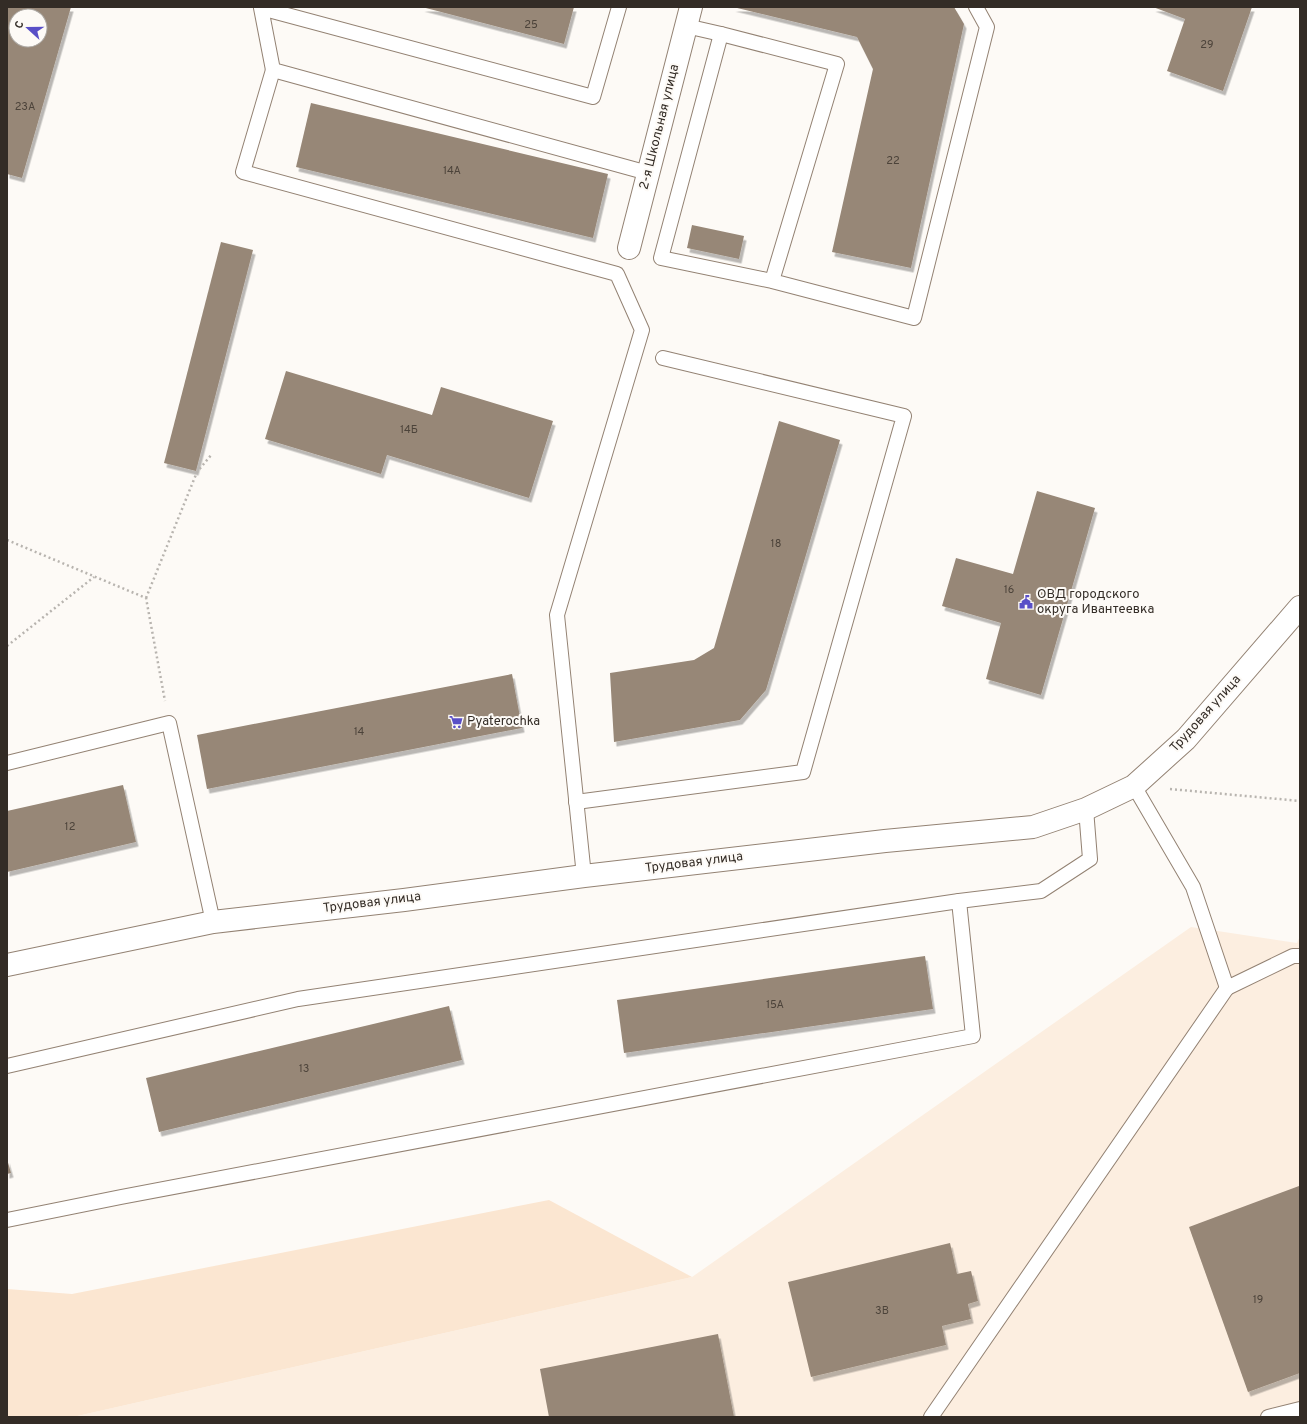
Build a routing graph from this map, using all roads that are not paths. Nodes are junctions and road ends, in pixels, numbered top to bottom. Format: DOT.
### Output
graph roads {
  1 [pos="619,7"];
  2 [pos="976,7"];
  3 [pos="689,16"];
  4 [pos="721,34"];
  5 [pos="273,70"];
  6 [pos="648,173"];
  7 [pos="629,248"];
  8 [pos="772,281"];
  9 [pos="663,358"];
  10 [pos="1300,607"];
  11 [pos="7,763"];
  12 [pos="1134,786"];
  13 [pos="576,802"];
  14 [pos="1086,810"];
  15 [pos="584,876"];
  16 [pos="959,901"];
  17 [pos="212,922"];
  18 [pos="1300,956"];
  19 [pos="7,965"];
  20 [pos="1227,988"];
  21 [pos="7,1066"];
  22 [pos="7,1220"];
  23 [pos="1300,1409"];
  24 [pos="931,1417"];
  25 [pos="1268,1417"];
  1 -- 5 [label="lane"];
  2 -- 8 [label="lane"];
  3 -- 4 [label="lane"];
  3 -- 6 [label="street, 2-я Школьная улица"];
  4 -- 8 [label="lane"];
  4 -- 8 [label="lane"];
  5 -- 6 [label="lane"];
  5 -- 13 [label="lane"];
  6 -- 7 [label="street, 2-я Школьная улица"];
  9 -- 13 [label="lane"];
  10 -- 12 [label="street, Трудовая улица"];
  11 -- 17 [label="lane"];
  12 -- 14 [label="street, Трудовая улица"];
  12 -- 20 [label="lane"];
  13 -- 15 [label="lane"];
  14 -- 15 [label="street, Трудовая улица"];
  14 -- 16 [label="lane"];
  15 -- 17 [label="street, Трудовая улица"];
  16 -- 21 [label="lane"];
  16 -- 22 [label="lane"];
  17 -- 19 [label="street, Трудовая улица"];
  18 -- 20 [label="lane"];
  20 -- 24 [label="lane"];
  23 -- 25 [label="lane"];
}
